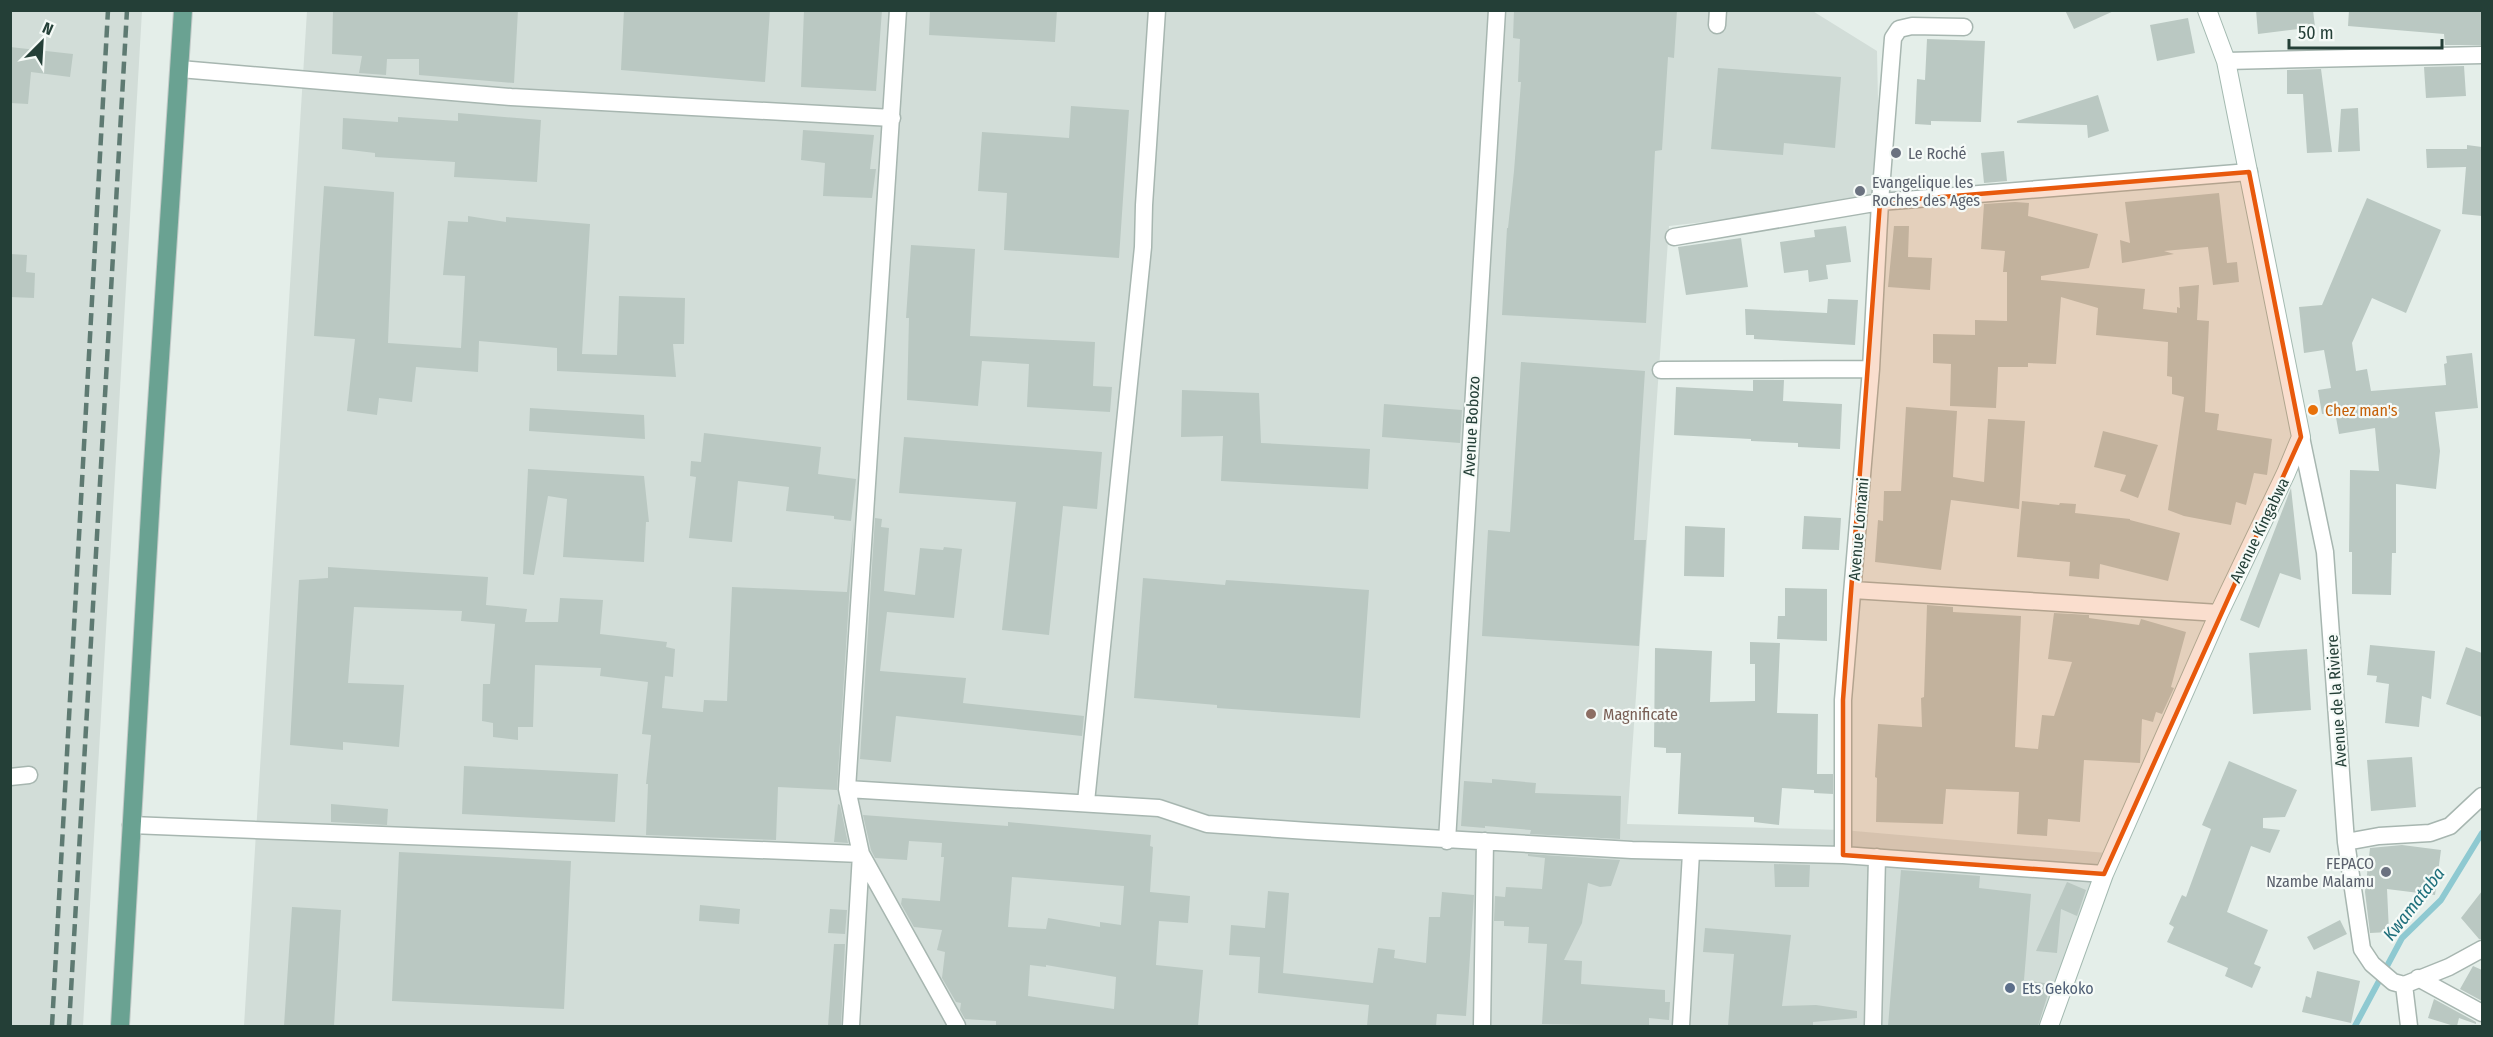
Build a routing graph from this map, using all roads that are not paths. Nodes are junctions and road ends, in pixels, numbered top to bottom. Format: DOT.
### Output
graph roads {
  1 [pos="183,10"];
  2 [pos="898,10"];
  3 [pos="1157,10"];
  4 [pos="1497,10"];
  5 [pos="2207,10"];
  6 [pos="1964,27"];
  7 [pos="2482,55"];
  8 [pos="2226,61"];
  9 [pos="180,69"];
  10 [pos="892,118"];
  11 [pos="2249,171"];
  12 [pos="1880,202"];
  13 [pos="1674,237"];
  14 [pos="1871,369"];
  15 [pos="1662,370"];
  16 [pos="2301,437"];
  17 [pos="1853,590"];
  18 [pos="2219,613"];
  19 [pos="28,775"];
  20 [pos="10,777"];
  21 [pos="847,789"];
  22 [pos="2482,796"];
  23 [pos="1086,802"];
  24 [pos="131,825"];
  25 [pos="1446,841"];
  26 [pos="1485,841"];
  27 [pos="2346,842"];
  28 [pos="1691,852"];
  29 [pos="861,854"];
  30 [pos="1843,855"];
  31 [pos="1876,857"];
  32 [pos="2104,874"];
  33 [pos="2482,949"];
  34 [pos="2405,981"];
  35 [pos="2482,1013"];
  36 [pos="120,1026"];
  37 [pos="850,1026"];
  38 [pos="957,1026"];
  39 [pos="1482,1026"];
  40 [pos="1682,1026"];
  41 [pos="1873,1026"];
  42 [pos="2049,1026"];
  43 [pos="2409,1026"];
  1 -- 9 [label="main road"];
  2 -- 10 [label="street"];
  3 -- 23 [label="street"];
  4 -- 25 [label="street, Avenue Bobozo"];
  5 -- 8 [label="street"];
  6 -- 12 [label="street, Avenue Lomami"];
  7 -- 8 [label="street"];
  8 -- 11 [label="street"];
  9 -- 10 [label="street"];
  9 -- 24 [label="main road"];
  10 -- 21 [label="street"];
  11 -- 12 [label="street"];
  11 -- 16 [label="street"];
  12 -- 13 [label="street"];
  12 -- 14 [label="street, Avenue Lomami"];
  14 -- 15 [label="street"];
  14 -- 17 [label="street, Avenue Lomami"];
  16 -- 18 [label="street, Avenue Kingabwa"];
  16 -- 27 [label="street, Avenue de la Riviere"];
  17 -- 18 [label="street"];
  17 -- 30 [label="street, Avenue Lomami"];
  18 -- 32 [label="street, Avenue Kingabwa"];
  19 -- 20 [label="street"];
  21 -- 23 [label="street"];
  21 -- 29 [label="street"];
  22 -- 27 [label="street"];
  23 -- 25 [label="street"];
  24 -- 29 [label="street"];
  24 -- 36 [label="main road"];
  25 -- 26 [label="street"];
  26 -- 28 [label="street"];
  26 -- 39 [label="street"];
  27 -- 34 [label="street, Avenue de la Riviere"];
  28 -- 30 [label="street"];
  28 -- 40 [label="street"];
  29 -- 37 [label="street"];
  29 -- 38 [label="street"];
  30 -- 31 [label="street"];
  31 -- 32 [label="street"];
  31 -- 41 [label="street"];
  32 -- 42 [label="street, Avenue Kingabwa"];
  33 -- 34 [label="street"];
  34 -- 35 [label="street"];
  34 -- 43 [label="street"];
}
